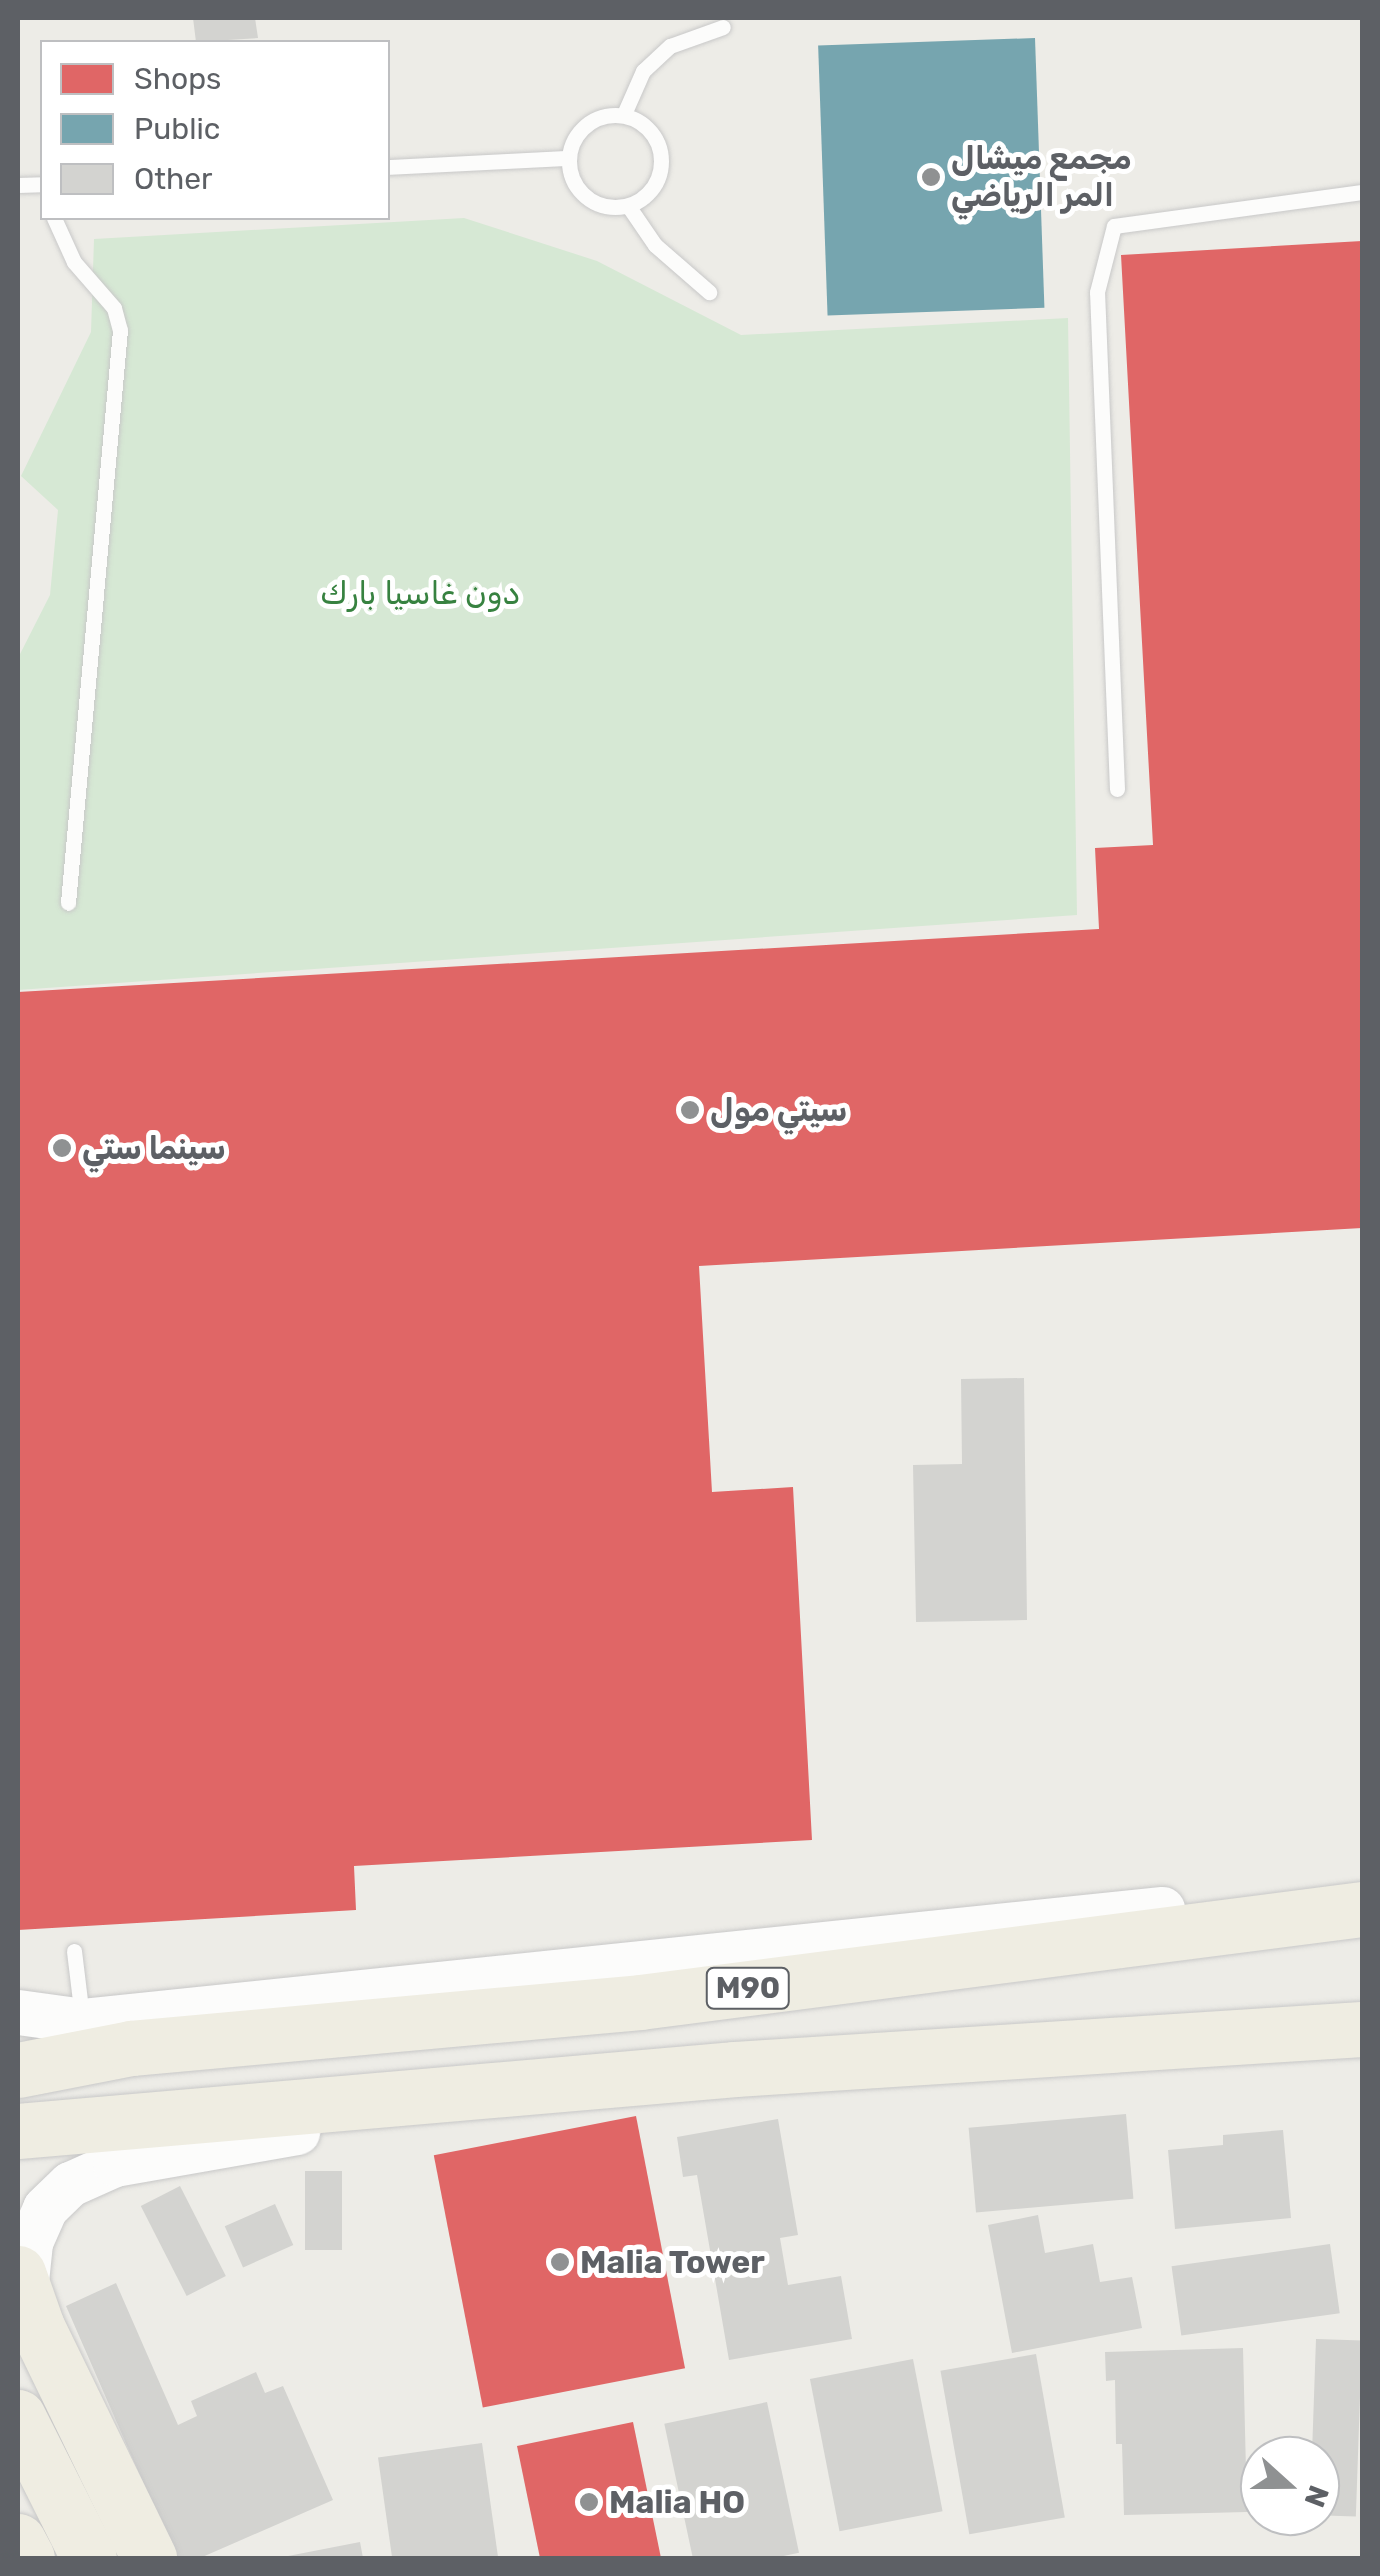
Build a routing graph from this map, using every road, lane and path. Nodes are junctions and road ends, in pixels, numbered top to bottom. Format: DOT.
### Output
graph roads {
  1 [pos="724,27"];
  2 [pos="624,114"];
  3 [pos="568,158"];
  4 [pos="390,167"];
  5 [pos="1362,192"];
  6 [pos="628,208"];
  7 [pos="55,220"];
  8 [pos="709,292"];
  9 [pos="1116,789"];
  10 [pos="68,903"];
  11 [pos="1362,1888"];
  12 [pos="1362,1909"];
  13 [pos="74,1952"];
  14 [pos="18,2012"];
  15 [pos="82,2022"];
  16 [pos="1362,2029"];
  17 [pos="1362,2056"];
  18 [pos="18,2070"];
  19 [pos="18,2131"];
  20 [pos="18,2273"];
  21 [pos="36,2327"];
  22 [pos="18,2416"];
  23 [pos="18,2542"];
  24 [pos="27,2558"];
  25 [pos="90,2558"];
  26 [pos="148,2558"];
  1 -- 2 [label="lane"];
  2 -- 3 [label="lane"];
  2 -- 6 [label="lane"];
  3 -- 4 [label="lane"];
  3 -- 6 [label="lane"];
  5 -- 9 [label="lane"];
  6 -- 8 [label="lane"];
  7 -- 10 [label="lane"];
  11 -- 15 [label="street"];
  12 -- 18 [label="highway, M90"];
  13 -- 15 [label="lane"];
  14 -- 15 [label="street"];
  16 -- 19 [label="highway"];
  17 -- 21 [label="street"];
  20 -- 21 [label="highway"];
  21 -- 26 [label="highway"];
  22 -- 25 [label="highway"];
  23 -- 24 [label="highway"];
}
